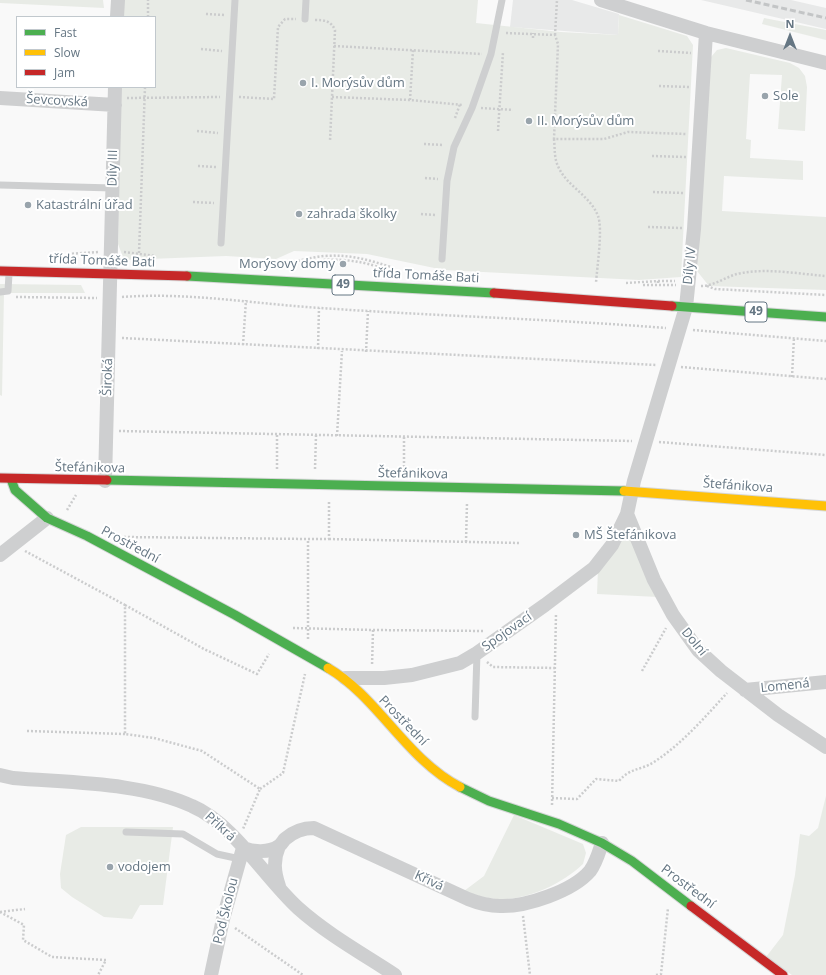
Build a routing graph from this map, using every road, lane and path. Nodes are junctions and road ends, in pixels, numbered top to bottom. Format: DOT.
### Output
graph roads {
  1 [pos="118,0"];
  2 [pos="148,0"];
  3 [pos="235,0"];
  4 [pos="306,0"];
  5 [pos="502,0"];
  6 [pos="557,0"];
  7 [pos="601,0"];
  8 [pos="206,14"];
  9 [pos="117,16"];
  10 [pos="148,16"];
  11 [pos="234,16"];
  12 [pos="305,19"];
  13 [pos="533,33"];
  14 [pos="706,33"];
  15 [pos="555,35"];
  16 [pos="505,36"];
  17 [pos="533,38"];
  18 [pos="334,46"];
  19 [pos="503,48"];
  20 [pos="201,49"];
  21 [pos="413,50"];
  22 [pos="232,51"];
  23 [pos="658,51"];
  24 [pos="491,54"];
  25 [pos="704,54"];
  26 [pos="503,55"];
  27 [pos="826,63"];
  28 [pos="658,86"];
  29 [pos="145,88"];
  30 [pos="702,88"];
  31 [pos="115,96"];
  32 [pos="145,97"];
  33 [pos="229,97"];
  34 [pos="332,97"];
  35 [pos="0,98"];
  36 [pos="410,100"];
  37 [pos="472,108"];
  38 [pos="499,109"];
  39 [pos="512,110"];
  40 [pos="498,131"];
  41 [pos="197,132"];
  42 [pos="227,133"];
  43 [pos="700,135"];
  44 [pos="554,139"];
  45 [pos="330,141"];
  46 [pos="424,144"];
  47 [pos="444,145"];
  48 [pos="652,156"];
  49 [pos="698,157"];
  50 [pos="198,166"];
  51 [pos="225,168"];
  52 [pos="425,178"];
  53 [pos="438,179"];
  54 [pos="0,185"];
  55 [pos="113,188"];
  56 [pos="653,192"];
  57 [pos="696,193"];
  58 [pos="193,202"];
  59 [pos="223,203"];
  60 [pos="421,214"];
  61 [pos="436,215"];
  62 [pos="648,228"];
  63 [pos="694,229"];
  64 [pos="221,243"];
  65 [pos="139,253"];
  66 [pos="442,259"];
  67 [pos="0,271"];
  68 [pos="10,271"];
  69 [pos="110,273"];
  70 [pos="826,276"];
  71 [pos="692,283"];
  72 [pos="596,285"];
  73 [pos="707,286"];
  74 [pos="0,292"];
  75 [pos="826,296"];
  76 [pos="10,297"];
  77 [pos="110,298"];
  78 [pos="246,300"];
  79 [pos="686,307"];
  80 [pos="320,308"];
  81 [pos="368,311"];
  82 [pos="826,317"];
  83 [pos="679,329"];
  84 [pos="109,337"];
  85 [pos="794,337"];
  86 [pos="826,341"];
  87 [pos="243,345"];
  88 [pos="318,349"];
  89 [pos="342,350"];
  90 [pos="366,352"];
  91 [pos="668,366"];
  92 [pos="792,377"];
  93 [pos="826,379"];
  94 [pos="106,431"];
  95 [pos="277,435"];
  96 [pos="316,435"];
  97 [pos="337,436"];
  98 [pos="404,437"];
  99 [pos="647,441"];
  100 [pos="826,455"];
  101 [pos="276,476"];
  102 [pos="314,476"];
  103 [pos="404,477"];
  104 [pos="0,478"];
  105 [pos="10,479"];
  106 [pos="105,481"];
  107 [pos="632,491"];
  108 [pos="467,498"];
  109 [pos="826,506"];
  110 [pos="627,514"];
  111 [pos="47,518"];
  112 [pos="117,537"];
  113 [pos="308,539"];
  114 [pos="329,539"];
  115 [pos="18,542"];
  116 [pos="466,542"];
  117 [pos="519,543"];
  118 [pos="0,555"];
  119 [pos="557,597"];
  120 [pos="125,605"];
  121 [pos="672,615"];
  122 [pos="308,629"];
  123 [pos="374,630"];
  124 [pos="502,636"];
  125 [pos="278,639"];
  126 [pos="477,653"];
  127 [pos="555,668"];
  128 [pos="642,671"];
  129 [pos="345,678"];
  130 [pos="372,678"];
  131 [pos="826,682"];
  132 [pos="740,687"];
  133 [pos="476,717"];
  134 [pos="27,731"];
  135 [pos="125,734"];
  136 [pos="826,747"];
  137 [pos="0,775"];
  138 [pos="552,798"];
  139 [pos="551,821"];
  140 [pos="126,832"];
  141 [pos="602,843"];
  142 [pos="279,846"];
  143 [pos="240,850"];
  144 [pos="280,889"];
  145 [pos="670,890"];
  146 [pos="522,904"];
  147 [pos="25,909"];
  148 [pos="0,912"];
  149 [pos="223,919"];
  150 [pos="98,975"];
  151 [pos="211,975"];
  152 [pos="303,975"];
  153 [pos="395,975"];
  154 [pos="530,975"];
  155 [pos="656,975"];
  156 [pos="783,975"];
  1 -- 9 [label="street"];
  2 -- 10 [label="path"];
  3 -- 11 [label="lane"];
  4 -- 12 [label="lane"];
  5 -- 24 [label="lane"];
  6 -- 15 [label="path"];
  7 -- 14 [label="street"];
  8 -- 11 [label="path"];
  11 -- 22 [label="lane"];
  12 -- 18 [label="path"];
  12 -- 33 [label="path"];
  13 -- 15 [label="path"];
  13 -- 16 [label="path"];
  13 -- 17 [label="path"];
  14 -- 25 [label="street, Díly IV"];
  14 -- 27 [label="street"];
  15 -- 44 [label="path"];
  18 -- 21 [label="path"];
  18 -- 34 [label="path"];
  19 -- 26 [label="path"];
  20 -- 22 [label="path"];
  21 -- 24 [label="path"];
  21 -- 36 [label="path"];
  22 -- 33 [label="lane"];
  23 -- 25 [label="path"];
  24 -- 26 [label="path"];
  24 -- 37 [label="lane"];
  25 -- 30 [label="street, Díly IV"];
  26 -- 38 [label="path"];
  28 -- 30 [label="path"];
  29 -- 32 [label="path"];
  30 -- 43 [label="street, Díly IV"];
  31 -- 32 [label="path"];
  31 -- 35 [label="street, Ševcovská"];
  31 -- 55 [label="street, Díly III"];
  32 -- 33 [label="path"];
  32 -- 65 [label="path"];
  33 -- 42 [label="lane"];
  34 -- 36 [label="path"];
  34 -- 45 [label="path"];
  36 -- 37 [label="path"];
  37 -- 38 [label="path"];
  37 -- 66 [label="lane"];
  38 -- 39 [label="path"];
  38 -- 40 [label="path"];
  41 -- 42 [label="path"];
  42 -- 51 [label="lane"];
  43 -- 44 [label="path"];
  43 -- 49 [label="street, Díly IV"];
  44 -- 72 [label="path"];
  46 -- 47 [label="path"];
  48 -- 49 [label="path"];
  49 -- 57 [label="street, Díly IV"];
  50 -- 51 [label="path"];
  51 -- 59 [label="lane"];
  52 -- 53 [label="path"];
  54 -- 55 [label="lane"];
  55 -- 69 [label="street, Díly III"];
  56 -- 57 [label="path"];
  57 -- 63 [label="street, Díly IV"];
  58 -- 59 [label="path"];
  59 -- 64 [label="lane"];
  60 -- 61 [label="path"];
  62 -- 63 [label="path"];
  63 -- 71 [label="street, Díly IV"];
  67 -- 68 [label="street, třída Tomáše Bati / 49"];
  68 -- 69 [label="street, třída Tomáše Bati / 49"];
  68 -- 74 [label="lane"];
  69 -- 77 [label="street, Široká"];
  69 -- 79 [label="street, třída Tomáše Bati / 49"];
  70 -- 73 [label="path"];
  71 -- 73 [label="path"];
  71 -- 73 [label="path"];
  71 -- 79 [label="street, Díly IV"];
  73 -- 75 [label="path"];
  76 -- 77 [label="path"];
  77 -- 78 [label="path"];
  77 -- 84 [label="street, Široká"];
  78 -- 80 [label="path"];
  78 -- 87 [label="path"];
  79 -- 82 [label="street, třída Tomáše Bati / 49"];
  79 -- 83 [label="street, Díly IV"];
  80 -- 81 [label="path"];
  80 -- 88 [label="path"];
  81 -- 83 [label="path"];
  81 -- 90 [label="path"];
  83 -- 85 [label="path"];
  83 -- 91 [label="street, Díly IV"];
  84 -- 87 [label="path"];
  84 -- 94 [label="street, Široká"];
  85 -- 86 [label="path"];
  85 -- 92 [label="path"];
  87 -- 88 [label="path"];
  88 -- 89 [label="path"];
  89 -- 90 [label="path"];
  89 -- 97 [label="path"];
  90 -- 91 [label="path"];
  91 -- 92 [label="path"];
  91 -- 99 [label="street, Díly IV"];
  92 -- 93 [label="path"];
  94 -- 95 [label="path"];
  94 -- 106 [label="street, Široká"];
  95 -- 96 [label="path"];
  95 -- 101 [label="path"];
  96 -- 97 [label="path"];
  96 -- 102 [label="path"];
  97 -- 98 [label="path"];
  98 -- 99 [label="path"];
  98 -- 103 [label="path"];
  99 -- 100 [label="path"];
  99 -- 107 [label="street, Díly IV"];
  104 -- 105 [label="street, Štefánikova"];
  105 -- 106 [label="street, Štefánikova"];
  105 -- 111 [label="street, Prostřední"];
  106 -- 107 [label="street, Štefánikova"];
  107 -- 109 [label="street, Štefánikova"];
  107 -- 110 [label="street"];
  108 -- 116 [label="path"];
  110 -- 119 [label="street, Spojovací"];
  110 -- 121 [label="street, Dolní"];
  111 -- 115 [label="street"];
  111 -- 125 [label="street, Prostřední"];
  112 -- 113 [label="path"];
  114 -- 116 [label="path"];
  115 -- 118 [label="street"];
  115 -- 120 [label="path"];
  116 -- 117 [label="path"];
  119 -- 124 [label="street, Spojovací"];
  119 -- 127 [label="path"];
  120 -- 125 [label="path"];
  120 -- 135 [label="path"];
  121 -- 128 [label="path"];
  121 -- 132 [label="street, Dolní"];
  122 -- 123 [label="path"];
  123 -- 124 [label="path"];
  123 -- 130 [label="path"];
  124 -- 126 [label="street, Spojovací"];
  125 -- 129 [label="street, Prostřední"];
  126 -- 127 [label="path"];
  126 -- 130 [label="street, Spojovací"];
  126 -- 133 [label="lane"];
  127 -- 138 [label="path"];
  129 -- 130 [label="street, Spojovací"];
  129 -- 139 [label="street, Prostřední"];
  131 -- 132 [label="street, Lomená"];
  132 -- 136 [label="street, Dolní"];
  132 -- 138 [label="path"];
  134 -- 135 [label="path"];
  135 -- 143 [label="path"];
  137 -- 143 [label="street, Příkrá"];
  138 -- 139 [label="path"];
  139 -- 141 [label="street, Prostřední"];
  140 -- 143 [label="lane"];
  141 -- 145 [label="street, Prostřední"];
  141 -- 146 [label="street, Křivá"];
  142 -- 143 [label="street, Křivá"];
  142 -- 144 [label="street"];
  142 -- 146 [label="street, Křivá"];
  143 -- 144 [label="street, Příkrá"];
  143 -- 149 [label="street, Pod Školou"];
  144 -- 153 [label="street, Příkrá"];
  145 -- 155 [label="path"];
  145 -- 156 [label="street, Prostřední"];
  146 -- 154 [label="path"];
  147 -- 148 [label="path"];
  148 -- 150 [label="path"];
  149 -- 151 [label="street, Pod Školou"];
  149 -- 152 [label="path"];
}
